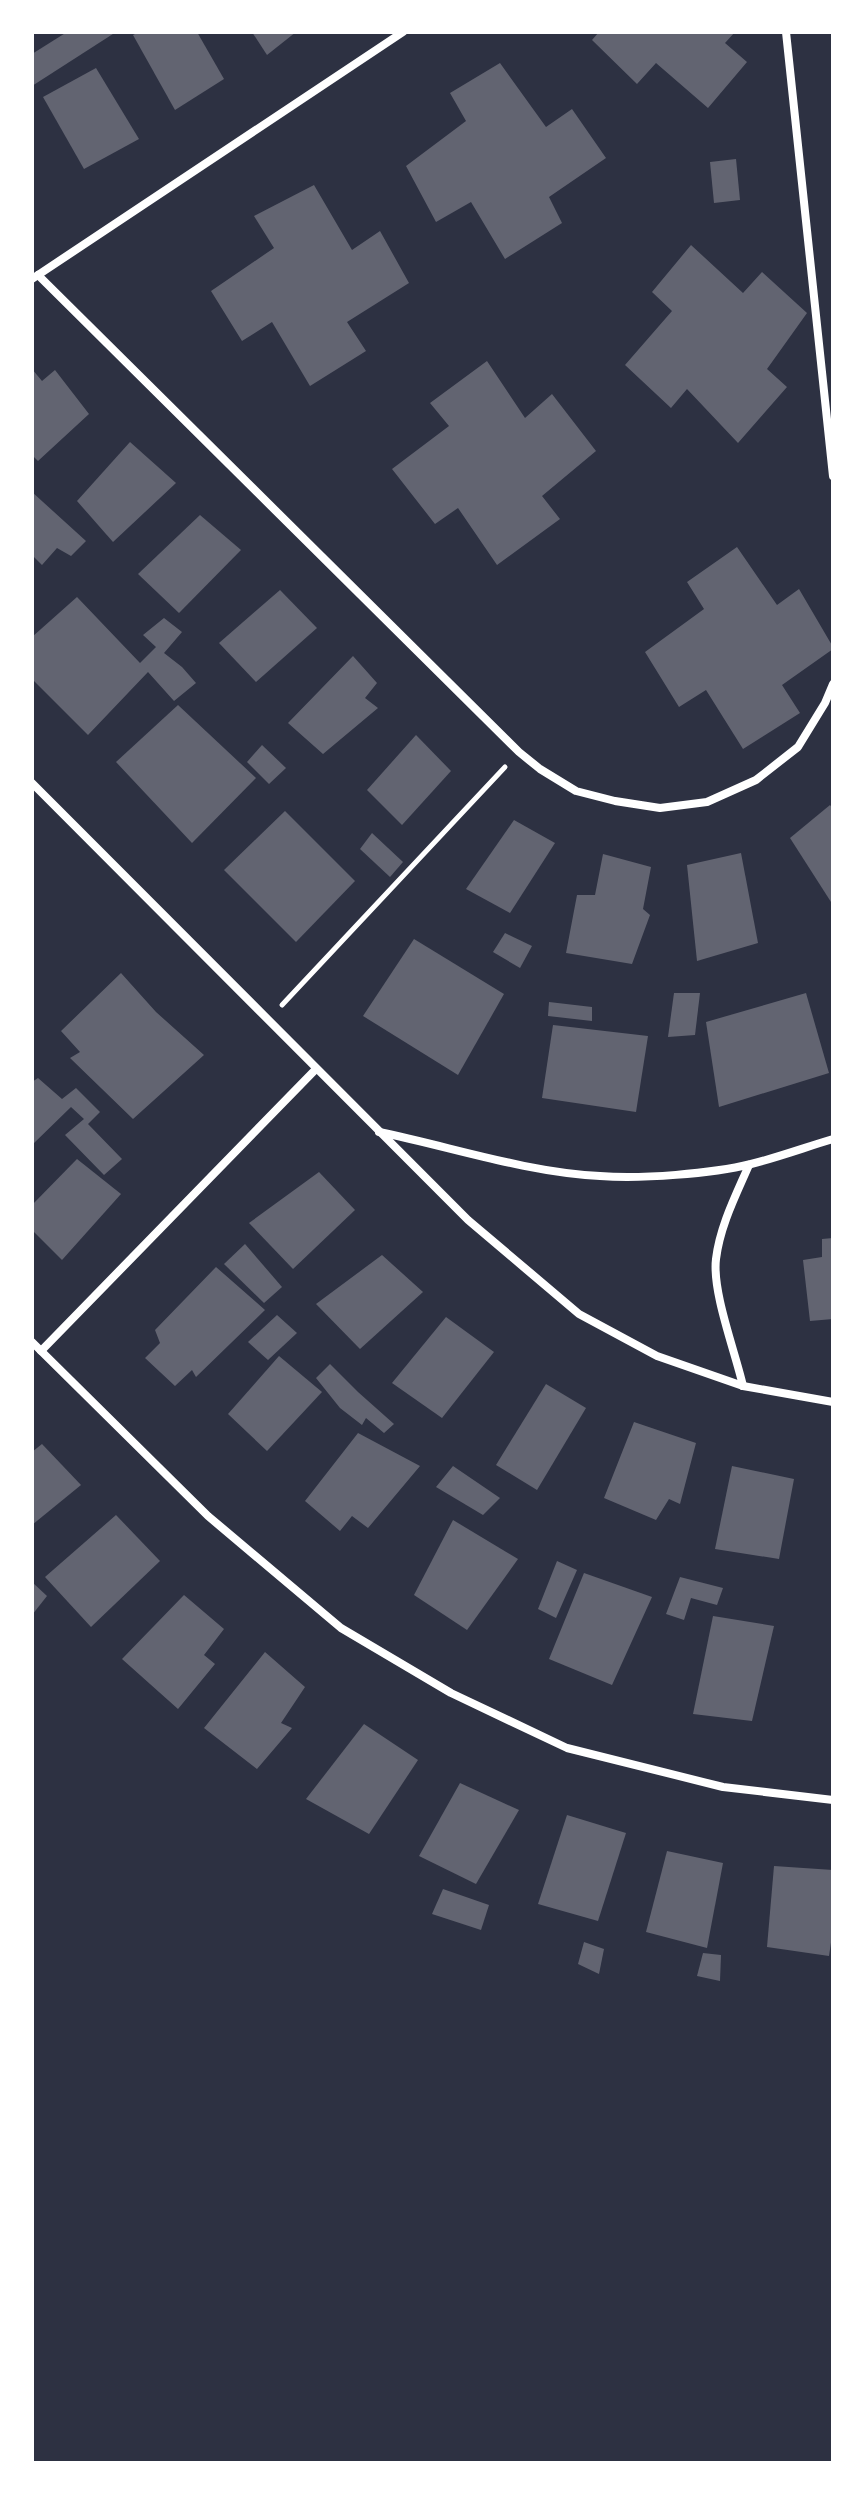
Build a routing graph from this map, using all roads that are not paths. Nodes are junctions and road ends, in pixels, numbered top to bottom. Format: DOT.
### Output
graph roads {
  1 [pos="403,32"];
  2 [pos="786,32"];
  3 [pos="35,277"];
  4 [pos="833,476"];
  5 [pos="833,684"];
  6 [pos="32,783"];
  7 [pos="316,1069"];
  8 [pos="378,1132"];
  9 [pos="833,1139"];
  10 [pos="749,1165"];
  11 [pos="32,1342"];
  12 [pos="41,1351"];
  13 [pos="743,1386"];
  14 [pos="833,1402"];
  15 [pos="833,1800"];
  1 -- 3 [label="street"];
  2 -- 4 [label="street"];
  3 -- 5 [label="street"];
  6 -- 7 [label="street"];
  7 -- 8 [label="street"];
  7 -- 12 [label="street"];
  8 -- 10 [label="street"];
  8 -- 13 [label="street"];
  9 -- 10 [label="street"];
  10 -- 13 [label="street"];
  11 -- 12 [label="street"];
  12 -- 15 [label="street"];
  13 -- 14 [label="street"];
}
